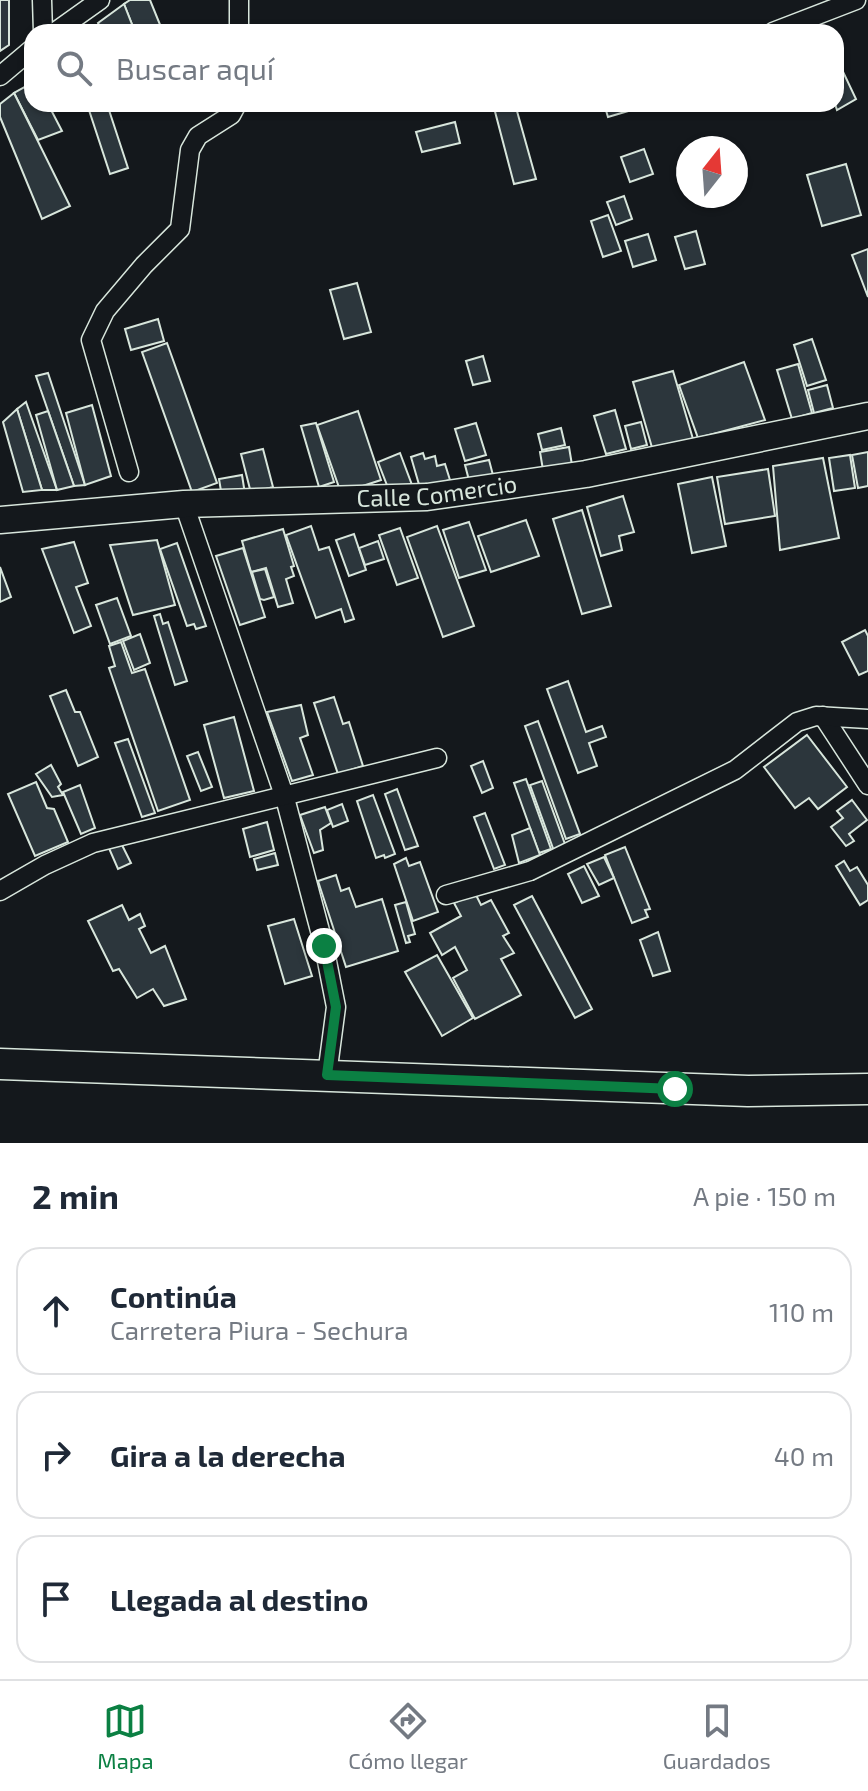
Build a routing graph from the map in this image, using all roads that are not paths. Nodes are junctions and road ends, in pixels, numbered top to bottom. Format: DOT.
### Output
graph roads {
  1 [pos="42,0"];
  2 [pos="100,0"];
  3 [pos="239,0"];
  4 [pos="856,0"];
  5 [pos="43,24"];
  6 [pos="66,24"];
  7 [pos="239,24"];
  8 [pos="794,24"];
  9 [pos="24,56"];
  10 [pos="0,76"];
  11 [pos="233,112"];
  12 [pos="864,422"];
  13 [pos="129,472"];
  14 [pos="184,504"];
  15 [pos="0,520"];
  16 [pos="823,716"];
  17 [pos="868,719"];
  18 [pos="437,758"];
  19 [pos="868,785"];
  20 [pos="285,798"];
  21 [pos="0,891"];
  22 [pos="446,895"];
  23 [pos="0,1064"];
  24 [pos="327,1075"];
  25 [pos="868,1089"];
  1 -- 5 [label="street"];
  2 -- 6 [label="street"];
  3 -- 7 [label="street"];
  4 -- 8 [label="street"];
  9 -- 10 [label="street"];
  11 -- 13 [label="street"];
  12 -- 14 [label="street, Calle Comercio"];
  14 -- 15 [label="street, Calle Comercio"];
  14 -- 20 [label="street"];
  16 -- 17 [label="street"];
  16 -- 19 [label="street"];
  16 -- 22 [label="street"];
  18 -- 20 [label="street"];
  20 -- 21 [label="street"];
  20 -- 24 [label="street"];
  23 -- 24 [label="main road"];
  24 -- 25 [label="main road"];
}
